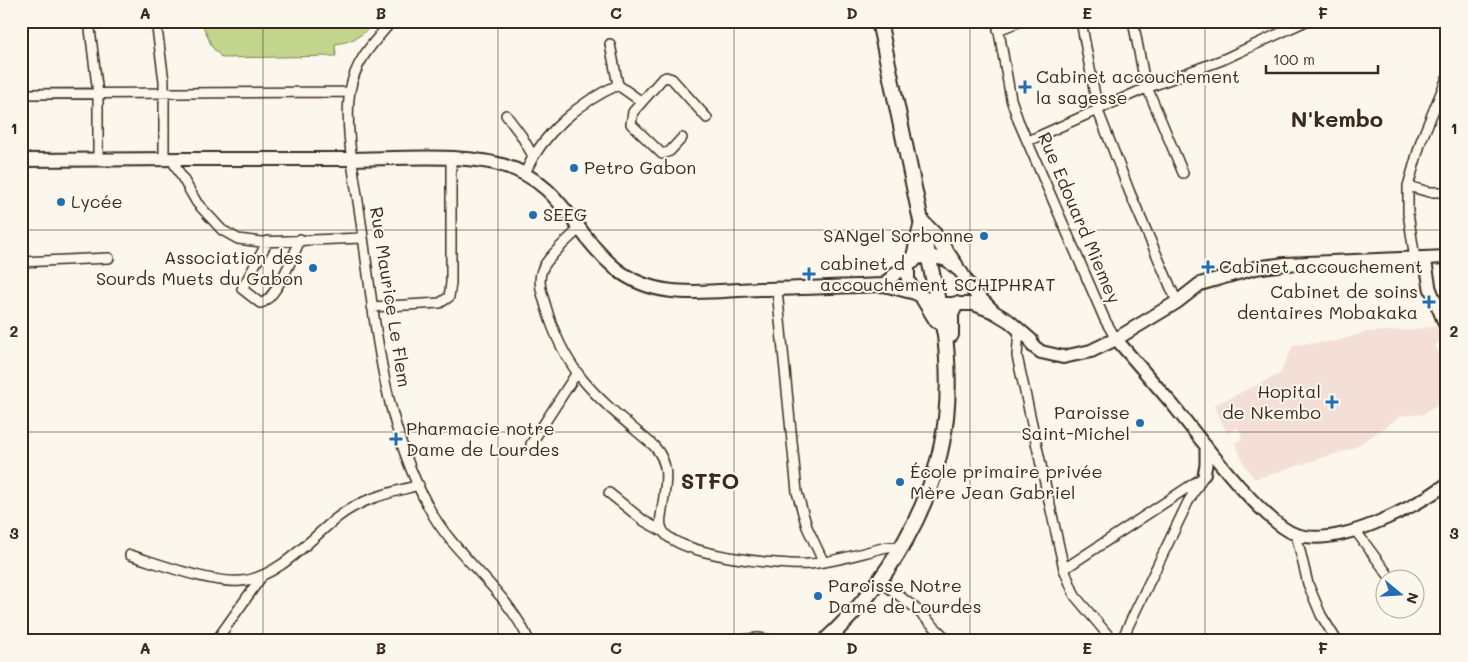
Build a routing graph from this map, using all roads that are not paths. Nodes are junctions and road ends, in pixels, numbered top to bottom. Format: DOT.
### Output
graph roads {
  1 [pos="89,21"];
  2 [pos="156,21"];
  3 [pos="392,21"];
  4 [pos="879,21"];
  5 [pos="1021,21"];
  6 [pos="1081,21"];
  7 [pos="1133,21"];
  8 [pos="1306,21"];
  9 [pos="1444,21"];
  10 [pos="1447,24"];
  11 [pos="997,26"];
  12 [pos="610,44"];
  13 [pos="1447,78"];
  14 [pos="618,85"];
  15 [pos="1146,87"];
  16 [pos="350,92"];
  17 [pos="164,93"];
  18 [pos="21,94"];
  19 [pos="98,94"];
  20 [pos="642,102"];
  21 [pos="1098,111"];
  22 [pos="506,115"];
  23 [pos="707,118"];
  24 [pos="682,138"];
  25 [pos="1028,140"];
  26 [pos="533,156"];
  27 [pos="352,159"];
  28 [pos="451,159"];
  29 [pos="21,160"];
  30 [pos="98,160"];
  31 [pos="168,160"];
  32 [pos="1183,172"];
  33 [pos="525,173"];
  34 [pos="1408,186"];
  35 [pos="1447,192"];
  36 [pos="922,223"];
  37 [pos="580,228"];
  38 [pos="363,238"];
  39 [pos="300,239"];
  40 [pos="268,241"];
  41 [pos="930,256"];
  42 [pos="1447,257"];
  43 [pos="109,258"];
  44 [pos="1420,258"];
  45 [pos="21,262"];
  46 [pos="911,264"];
  47 [pos="956,266"];
  48 [pos="965,278"];
  49 [pos="884,285"];
  50 [pos="777,290"];
  51 [pos="919,295"];
  52 [pos="1177,302"];
  53 [pos="938,304"];
  54 [pos="961,304"];
  55 [pos="372,307"];
  56 [pos="994,312"];
  57 [pos="1019,330"];
  58 [pos="1447,330"];
  59 [pos="1116,339"];
  60 [pos="948,363"];
  61 [pos="576,374"];
  62 [pos="531,444"];
  63 [pos="1206,446"];
  64 [pos="1226,469"];
  65 [pos="1202,477"];
  66 [pos="1447,484"];
  67 [pos="419,485"];
  68 [pos="609,493"];
  69 [pos="1355,530"];
  70 [pos="662,531"];
  71 [pos="1296,534"];
  72 [pos="900,550"];
  73 [pos="130,555"];
  74 [pos="823,561"];
  75 [pos="1064,569"];
  76 [pos="1385,570"];
  77 [pos="262,576"];
  78 [pos="880,581"];
  79 [pos="833,638"];
  80 [pos="216,641"];
  81 [pos="529,641"];
  82 [pos="730,641"];
  83 [pos="777,641"];
  84 [pos="949,641"];
  85 [pos="1113,641"];
  86 [pos="1121,641"];
  87 [pos="1338,641"];
  1 -- 19 [label="street"];
  2 -- 17 [label="street"];
  3 -- 16 [label="street, Rue Maurice Le Flem"];
  4 -- 36 [label="main road"];
  5 -- 11 [label="street"];
  6 -- 21 [label="street"];
  7 -- 15 [label="street"];
  8 -- 15 [label="street"];
  9 -- 10 [label="street"];
  11 -- 25 [label="street, Rue Edouard Miemey"];
  12 -- 14 [label="street"];
  13 -- 34 [label="street"];
  14 -- 20 [label="street"];
  14 -- 26 [label="street"];
  15 -- 21 [label="street"];
  15 -- 32 [label="street"];
  16 -- 17 [label="street"];
  16 -- 27 [label="street, Rue Maurice Le Flem"];
  17 -- 19 [label="street"];
  17 -- 31 [label="street"];
  18 -- 19 [label="street"];
  19 -- 30 [label="street"];
  20 -- 23 [label="street"];
  20 -- 24 [label="street"];
  21 -- 25 [label="street"];
  21 -- 52 [label="street"];
  22 -- 26 [label="street"];
  25 -- 59 [label="street, Rue Edouard Miemey"];
  26 -- 33 [label="street"];
  27 -- 28 [label="main road"];
  27 -- 31 [label="main road"];
  27 -- 38 [label="street, Rue Maurice Le Flem"];
  28 -- 33 [label="main road"];
  28 -- 55 [label="street"];
  29 -- 30 [label="main road"];
  30 -- 31 [label="main road"];
  31 -- 40 [label="street"];
  33 -- 37 [label="main road"];
  34 -- 35 [label="street"];
  34 -- 44 [label="street"];
  36 -- 41 [label="main road"];
  36 -- 46 [label="main road"];
  36 -- 47 [label="main road"];
  37 -- 50 [label="main road"];
  37 -- 61 [label="street"];
  38 -- 39 [label="street"];
  38 -- 55 [label="street, Rue Maurice Le Flem"];
  39 -- 40 [label="street"];
  39 -- 40 [label="street"];
  41 -- 46 [label="main road"];
  41 -- 47 [label="main road"];
  41 -- 53 [label="main road"];
  42 -- 44 [label="main road"];
  43 -- 45 [label="street"];
  44 -- 52 [label="main road"];
  44 -- 58 [label="street"];
  46 -- 49 [label="main road"];
  46 -- 51 [label="main road"];
  47 -- 48 [label="main road"];
  48 -- 54 [label="main road"];
  48 -- 56 [label="main road"];
  49 -- 50 [label="main road"];
  49 -- 51 [label="main road"];
  50 -- 74 [label="street"];
  51 -- 53 [label="main road"];
  51 -- 60 [label="main road"];
  52 -- 59 [label="main road"];
  53 -- 54 [label="main road"];
  53 -- 60 [label="main road"];
  54 -- 56 [label="main road"];
  54 -- 60 [label="main road"];
  55 -- 67 [label="street, Rue Maurice Le Flem"];
  56 -- 57 [label="main road"];
  57 -- 59 [label="main road"];
  57 -- 75 [label="street"];
  59 -- 63 [label="street"];
  60 -- 72 [label="main road"];
  61 -- 62 [label="street"];
  61 -- 70 [label="street"];
  63 -- 64 [label="street"];
  63 -- 65 [label="street"];
  64 -- 65 [label="street"];
  64 -- 71 [label="street"];
  65 -- 75 [label="street"];
  65 -- 86 [label="street"];
  66 -- 69 [label="street"];
  67 -- 77 [label="street"];
  67 -- 81 [label="street, Rue Maurice Le Flem"];
  68 -- 70 [label="street"];
  69 -- 71 [label="street"];
  69 -- 76 [label="street"];
  70 -- 74 [label="street"];
  71 -- 87 [label="street"];
  72 -- 74 [label="street"];
  72 -- 78 [label="main road"];
  73 -- 77 [label="street"];
  75 -- 85 [label="street"];
  77 -- 80 [label="street"];
  78 -- 79 [label="main road"];
  78 -- 84 [label="street"];
  82 -- 83 [label="street"];
}
